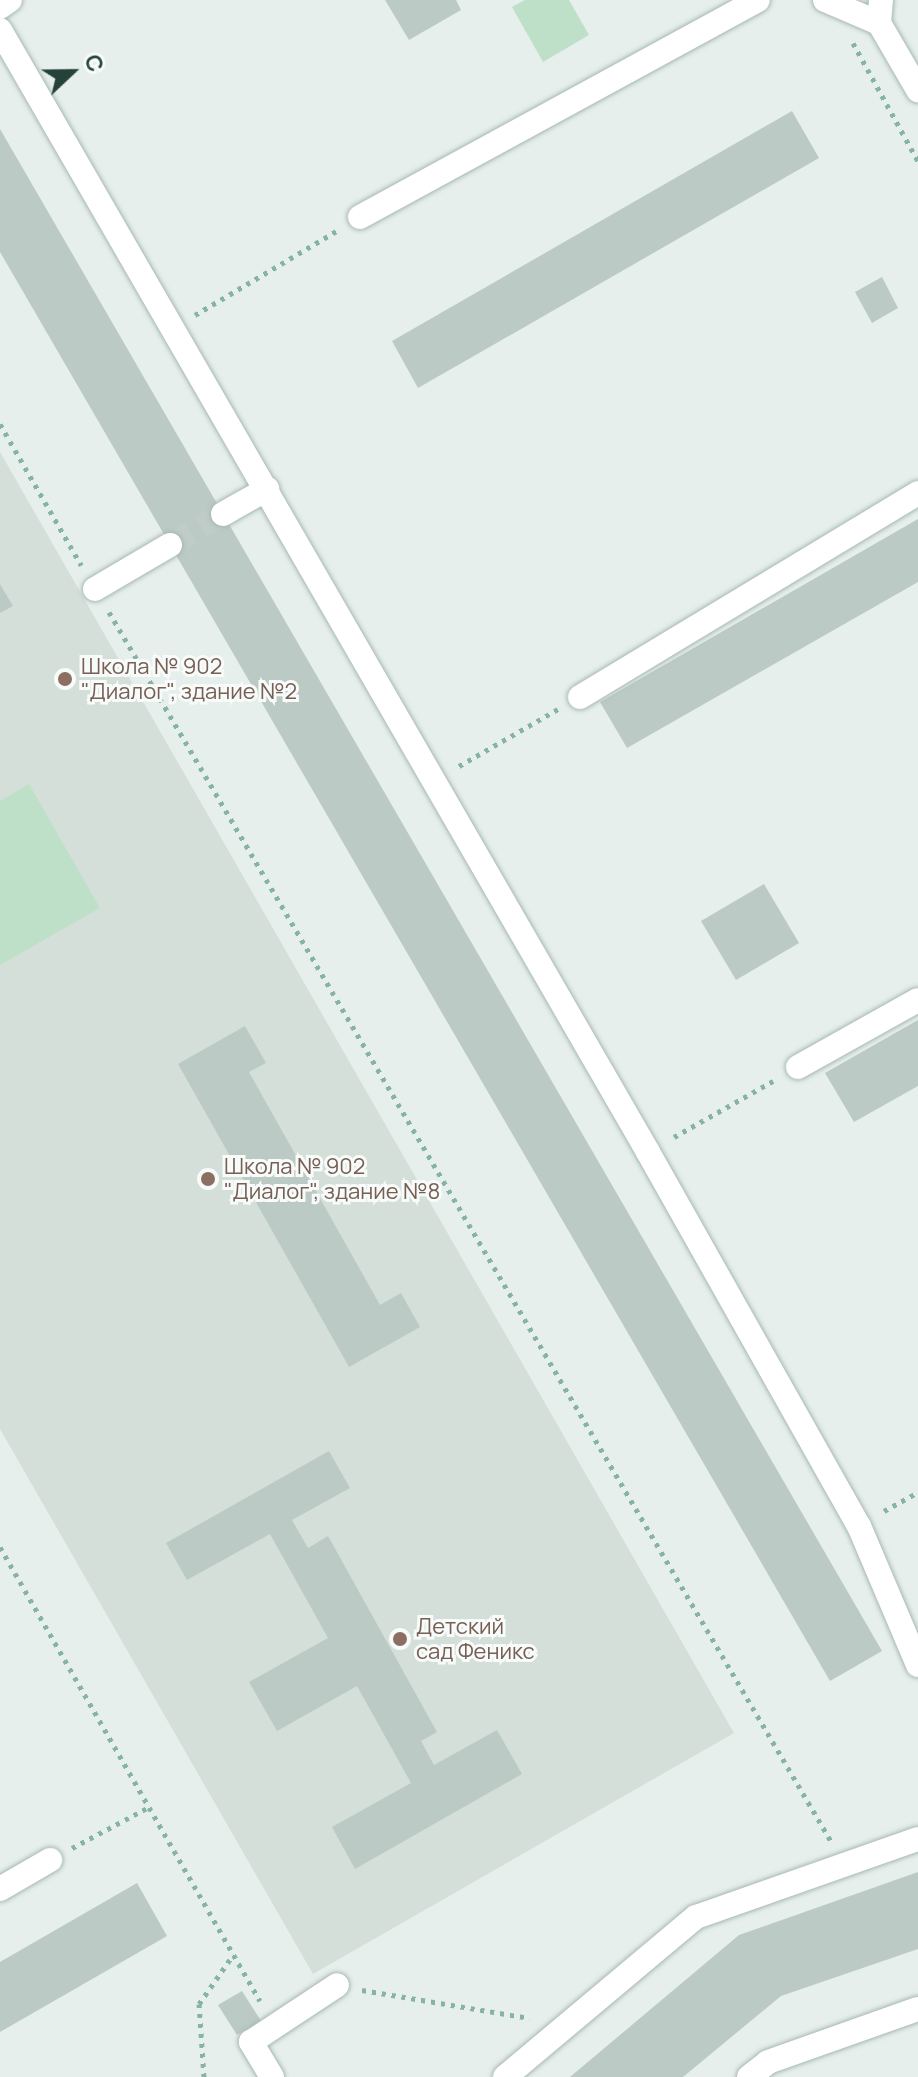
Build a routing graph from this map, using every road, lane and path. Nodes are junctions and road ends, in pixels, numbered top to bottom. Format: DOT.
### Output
graph roads {
  1 [pos="10,0"];
  2 [pos="758,0"];
  3 [pos="825,0"];
  4 [pos="0,7"];
  5 [pos="880,11"];
  6 [pos="0,30"];
  7 [pos="850,37"];
  8 [pos="918,90"];
  9 [pos="918,161"];
  10 [pos="360,217"];
  11 [pos="174,328"];
  12 [pos="0,424"];
  13 [pos="267,489"];
  14 [pos="918,493"];
  15 [pos="223,514"];
  16 [pos="170,545"];
  17 [pos="95,589"];
  18 [pos="580,697"];
  19 [pos="432,781"];
  20 [pos="918,1000"];
  21 [pos="798,1067"];
  22 [pos="648,1152"];
  23 [pos="918,1492"];
  24 [pos="859,1526"];
  25 [pos="0,1547"];
  26 [pos="918,1665"];
  27 [pos="149,1807"];
  28 [pos="918,1839"];
  29 [pos="50,1860"];
  30 [pos="844,1863"];
  31 [pos="0,1889"];
  32 [pos="233,1955"];
  33 [pos="337,1985"];
  34 [pos="918,2009"];
  35 [pos="566,2025"];
  36 [pos="274,2027"];
  37 [pos="204,2077"];
  38 [pos="272,2077"];
  39 [pos="505,2077"];
  40 [pos="749,2077"];
  1 -- 4 [label="street"];
  2 -- 10 [label="street"];
  3 -- 5 [label="street"];
  5 -- 8 [label="street"];
  6 -- 11 [label="street"];
  7 -- 9 [label="path"];
  10 -- 11 [label="path"];
  11 -- 13 [label="street"];
  12 -- 17 [label="path"];
  13 -- 15 [label="street"];
  13 -- 19 [label="street"];
  14 -- 18 [label="street"];
  16 -- 17 [label="street"];
  17 -- 30 [label="path"];
  18 -- 19 [label="path"];
  19 -- 22 [label="street"];
  20 -- 21 [label="street"];
  21 -- 22 [label="path"];
  22 -- 24 [label="street"];
  23 -- 24 [label="path"];
  24 -- 26 [label="street"];
  25 -- 27 [label="path"];
  27 -- 29 [label="path"];
  27 -- 32 [label="path"];
  28 -- 30 [label="street"];
  29 -- 31 [label="street"];
  30 -- 35 [label="street"];
  32 -- 36 [label="path"];
  32 -- 37 [label="path"];
  33 -- 35 [label="path"];
  33 -- 36 [label="street"];
  34 -- 40 [label="street"];
  35 -- 39 [label="street"];
  36 -- 38 [label="street"];
}
